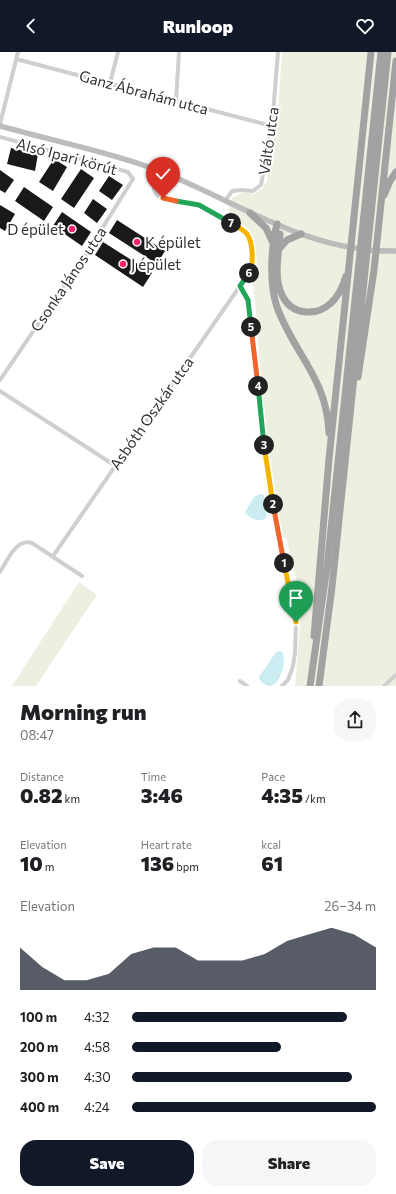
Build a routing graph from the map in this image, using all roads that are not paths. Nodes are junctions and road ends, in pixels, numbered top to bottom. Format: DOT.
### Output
graph roads {
  1 [pos="18,52"];
  2 [pos="118,52"];
  3 [pos="179,52"];
  4 [pos="278,52"];
  5 [pos="371,52"];
  6 [pos="381,52"];
  7 [pos="388,52"];
  8 [pos="16,59"];
  9 [pos="396,63"];
  10 [pos="110,83"];
  11 [pos="176,101"];
  12 [pos="0,125"];
  13 [pos="272,126"];
  14 [pos="0,138"];
  15 [pos="158,171"];
  16 [pos="396,172"];
  17 [pos="132,177"];
  18 [pos="225,201"];
  19 [pos="250,213"];
  20 [pos="379,221"];
  21 [pos="277,224"];
  22 [pos="301,234"];
  23 [pos="277,247"];
  24 [pos="396,250"];
  25 [pos="350,260"];
  26 [pos="240,286"];
  27 [pos="0,380"];
  28 [pos="0,391"];
  29 [pos="352,400"];
  30 [pos="329,459"];
  31 [pos="114,466"];
  32 [pos="53,556"];
  33 [pos="0,572"];
  34 [pos="82,576"];
  35 [pos="396,675"];
  36 [pos="240,681"];
  37 [pos="247,686"];
  38 [pos="282,686"];
  39 [pos="310,686"];
  40 [pos="319,686"];
  41 [pos="384,686"];
  1 -- 8 [label="street"];
  2 -- 10 [label="street"];
  3 -- 11 [label="street"];
  4 -- 13 [label="street, Váltó utca"];
  5 -- 25 [label="highway"];
  6 -- 39 [label="highway"];
  7 -- 29 [label="highway"];
  8 -- 10 [label="street, Ganz Ábrahám utca"];
  8 -- 12 [label="street"];
  9 -- 20 [label="highway"];
  10 -- 11 [label="street, Ganz Ábrahám utca"];
  11 -- 13 [label="street, Ganz Ábrahám utca"];
  12 -- 15 [label="main road"];
  13 -- 18 [label="street, Váltó utca"];
  14 -- 17 [label="street, Alsó Ipari körút"];
  15 -- 18 [label="main road"];
  15 -- 26 [label="street, Asbóth Oszkár utca"];
  16 -- 20 [label="highway"];
  17 -- 27 [label="street, Csonka János utca"];
  18 -- 19 [label="main road"];
  19 -- 21 [label="main road"];
  19 -- 23 [label="highway"];
  20 -- 29 [label="highway"];
  21 -- 22 [label="main road"];
  21 -- 23 [label="highway"];
  22 -- 23 [label="highway"];
  22 -- 24 [label="main road"];
  23 -- 25 [label="highway"];
  23 -- 30 [label="highway"];
  25 -- 30 [label="highway"];
  26 -- 31 [label="street, Asbóth Oszkár utca"];
  26 -- 38 [label="street"];
  28 -- 31 [label="street"];
  29 -- 40 [label="highway"];
  30 -- 39 [label="highway"];
  31 -- 32 [label="street, Asbóth Oszkár utca"];
  32 -- 33 [label="street"];
  32 -- 34 [label="street"];
  35 -- 41 [label="street"];
  36 -- 37 [label="street"];
}
